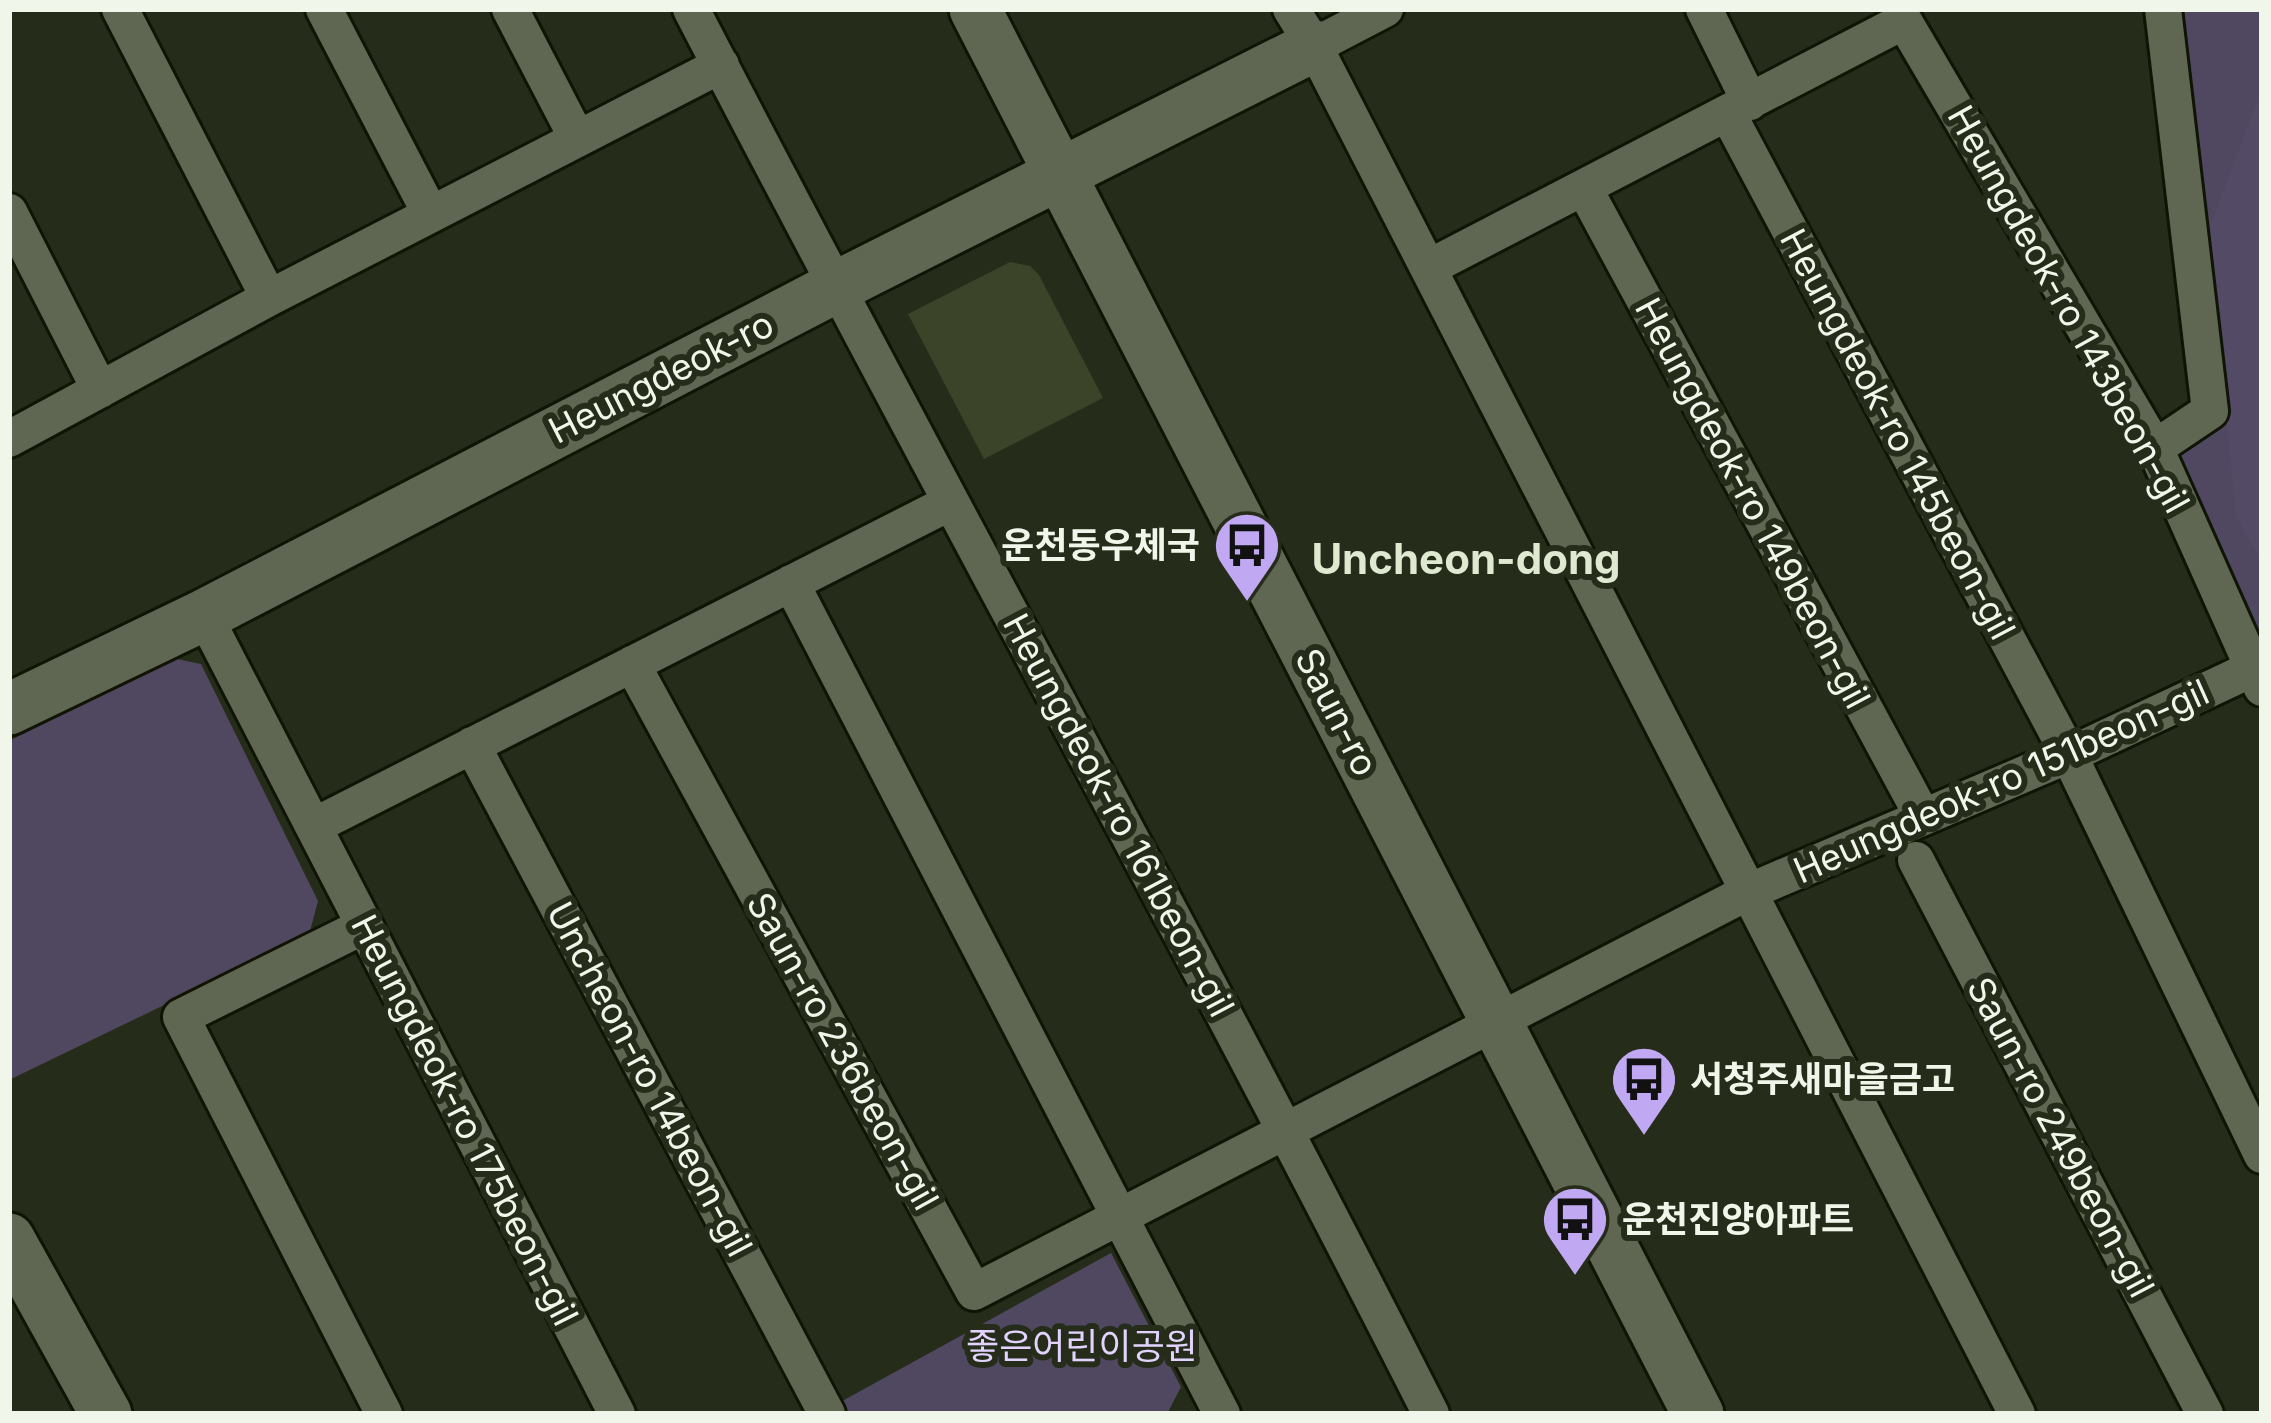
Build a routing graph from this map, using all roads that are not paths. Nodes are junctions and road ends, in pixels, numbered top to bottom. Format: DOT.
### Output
graph roads {
  1 [pos="120,9"];
  2 [pos="510,9"];
  3 [pos="692,9"];
  4 [pos="975,9"];
  5 [pos="1385,9"];
  6 [pos="1704,9"];
  7 [pos="2163,9"];
  8 [pos="1906,15"];
  9 [pos="327,16"];
  10 [pos="1302,27"];
  11 [pos="721,65"];
  12 [pos="1739,108"];
  13 [pos="577,138"];
  14 [pos="1058,175"];
  15 [pos="1584,188"];
  16 [pos="9,212"];
  17 [pos="430,213"];
  18 [pos="1428,268"];
  19 [pos="836,287"];
  20 [pos="269,298"];
  21 [pos="100,390"];
  22 [pos="9,439"];
  23 [pos="2155,448"];
  24 [pos="951,502"];
  25 [pos="790,583"];
  26 [pos="204,615"];
  27 [pos="632,664"];
  28 [pos="2258,678"];
  29 [pos="10,704"];
  30 [pos="472,745"];
  31 [pos="2069,755"];
  32 [pos="1923,817"];
  33 [pos="316,825"];
  34 [pos="1916,860"];
  35 [pos="1748,892"];
  36 [pos="364,926"];
  37 [pos="1497,1021"];
  38 [pos="1287,1129"];
  39 [pos="2262,1155"];
  40 [pos="1121,1215"];
  41 [pos="9,1239"];
  42 [pos="1213,1411"];
  43 [pos="106,1414"];
  44 [pos="384,1414"];
  45 [pos="617,1414"];
  46 [pos="827,1414"];
  47 [pos="1431,1414"];
  48 [pos="1698,1414"];
  49 [pos="2017,1414"];
  50 [pos="2205,1414"];
  1 -- 20 [label="street"];
  2 -- 13 [label="street"];
  3 -- 11 [label="street, Heungdeok-ro 161beon-gil"];
  4 -- 14 [label="street, Saun-ro"];
  5 -- 10 [label="street, Heungdeok-ro"];
  6 -- 12 [label="street, Heungdeok-ro 145beon-gil"];
  7 -- 23 [label="street"];
  8 -- 12 [label="street"];
  8 -- 23 [label="street, Heungdeok-ro 143beon-gil"];
  9 -- 17 [label="street"];
  10 -- 14 [label="street, Heungdeok-ro"];
  10 -- 18 [label="street, Heungdeok-ro 151beon-gil"];
  11 -- 13 [label="street"];
  11 -- 19 [label="street, Heungdeok-ro 161beon-gil"];
  12 -- 15 [label="street"];
  12 -- 31 [label="street, Heungdeok-ro 145beon-gil"];
  13 -- 17 [label="street"];
  14 -- 19 [label="street, Heungdeok-ro"];
  14 -- 37 [label="street, Saun-ro"];
  15 -- 18 [label="street"];
  15 -- 32 [label="street, Heungdeok-ro 149beon-gil"];
  16 -- 21 [label="street"];
  17 -- 20 [label="street"];
  18 -- 35 [label="street, Heungdeok-ro 151beon-gil"];
  19 -- 24 [label="street, Heungdeok-ro 161beon-gil"];
  19 -- 26 [label="street, Heungdeok-ro"];
  20 -- 21 [label="street"];
  21 -- 22 [label="street"];
  23 -- 28 [label="street, Heungdeok-ro 143beon-gil"];
  24 -- 25 [label="street"];
  24 -- 38 [label="street, Heungdeok-ro 161beon-gil"];
  25 -- 27 [label="street"];
  25 -- 40 [label="street"];
  26 -- 29 [label="street, Heungdeok-ro"];
  26 -- 33 [label="street, Heungdeok-ro 175beon-gil"];
  27 -- 30 [label="street"];
  27 -- 40 [label="street, Saun-ro 236beon-gil"];
  28 -- 31 [label="street, Heungdeok-ro 151beon-gil"];
  30 -- 33 [label="street"];
  30 -- 46 [label="street, Uncheon-ro 14beon-gil"];
  31 -- 32 [label="street, Heungdeok-ro 151beon-gil"];
  31 -- 39 [label="street"];
  32 -- 35 [label="street, Heungdeok-ro 151beon-gil"];
  33 -- 36 [label="street, Heungdeok-ro 175beon-gil"];
  34 -- 50 [label="street, Saun-ro 249beon-gil"];
  35 -- 37 [label="street, Saun-ro 236beon-gil"];
  35 -- 49 [label="street, Heungdeok-ro 151beon-gil"];
  36 -- 44 [label="street"];
  36 -- 45 [label="street, Heungdeok-ro 175beon-gil"];
  37 -- 38 [label="street, Saun-ro 236beon-gil"];
  37 -- 48 [label="street, Saun-ro"];
  38 -- 40 [label="street, Saun-ro 236beon-gil"];
  38 -- 47 [label="street, Heungdeok-ro 161beon-gil"];
  40 -- 42 [label="street"];
  41 -- 43 [label="street"];
}
